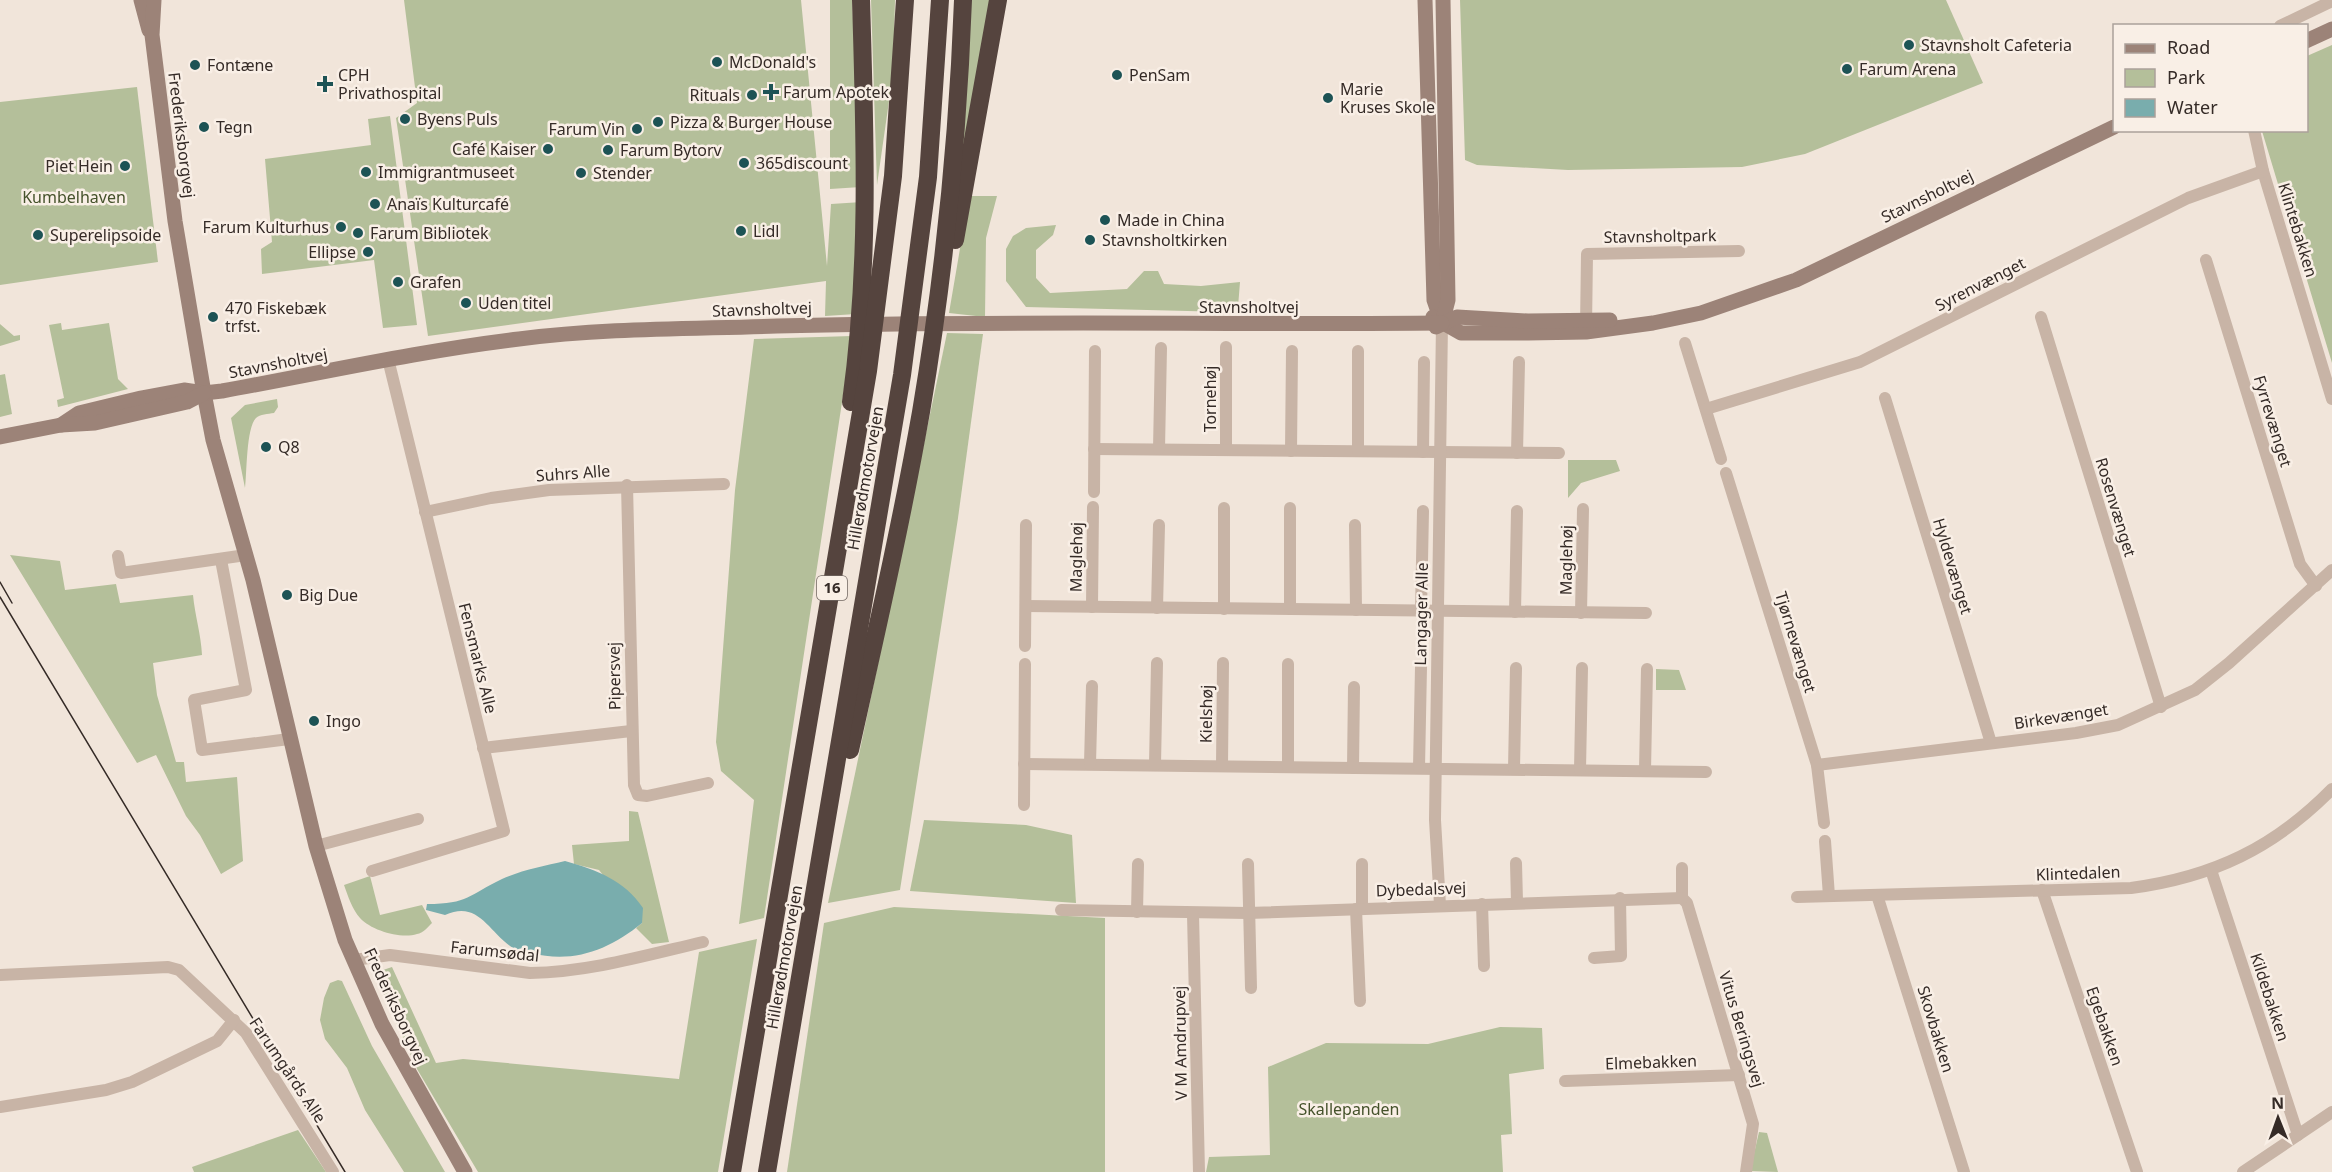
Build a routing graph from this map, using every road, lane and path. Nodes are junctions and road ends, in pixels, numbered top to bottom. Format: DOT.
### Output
graph roads {
  1 [pos="141,0"];
  2 [pos="154,0"];
  3 [pos="861,0"];
  4 [pos="905,0"];
  5 [pos="940,0"];
  6 [pos="963,0"];
  7 [pos="998,0"];
  8 [pos="1425,0"];
  9 [pos="1443,0"];
  10 [pos="2332,1"];
  11 [pos="2332,20"];
  12 [pos="2308,29"];
  13 [pos="2332,29"];
  14 [pos="2308,30"];
  15 [pos="2308,31"];
  16 [pos="152,35"];
  17 [pos="2113,128"];
  18 [pos="2252,134"];
  19 [pos="2263,171"];
  20 [pos="1739,251"];
  21 [pos="2206,260"];
  22 [pos="2041,317"];
  23 [pos="1442,323"];
  24 [pos="1327,324"];
  25 [pos="1586,326"];
  26 [pos="1685,343"];
  27 [pos="1226,347"];
  28 [pos="1161,348"];
  29 [pos="1095,351"];
  30 [pos="1292,351"];
  31 [pos="1359,351"];
  32 [pos="388,359"];
  33 [pos="1424,362"];
  34 [pos="1519,362"];
  35 [pos="204,393"];
  36 [pos="1885,398"];
  37 [pos="2332,399"];
  38 [pos="921,409"];
  39 [pos="1706,409"];
  40 [pos="0,437"];
  41 [pos="1094,449"];
  42 [pos="1159,449"];
  43 [pos="1226,450"];
  44 [pos="1291,451"];
  45 [pos="1358,451"];
  46 [pos="1423,452"];
  47 [pos="1441,452"];
  48 [pos="1517,453"];
  49 [pos="1559,453"];
  50 [pos="1722,459"];
  51 [pos="1726,473"];
  52 [pos="724,484"];
  53 [pos="627,485"];
  54 [pos="1094,492"];
  55 [pos="1093,507"];
  56 [pos="1224,508"];
  57 [pos="1290,508"];
  58 [pos="1583,509"];
  59 [pos="1423,511"];
  60 [pos="1517,511"];
  61 [pos="425,512"];
  62 [pos="1026,525"];
  63 [pos="1159,525"];
  64 [pos="1355,525"];
  65 [pos="246,555"];
  66 [pos="118,556"];
  67 [pos="221,560"];
  68 [pos="836,565"];
  69 [pos="2332,570"];
  70 [pos="2316,586"];
  71 [pos="1026,606"];
  72 [pos="1092,607"];
  73 [pos="1157,608"];
  74 [pos="1224,609"];
  75 [pos="1290,609"];
  76 [pos="1356,610"];
  77 [pos="1421,611"];
  78 [pos="1437,611"];
  79 [pos="1515,612"];
  80 [pos="1581,613"];
  81 [pos="1646,614"];
  82 [pos="1025,646"];
  83 [pos="1157,663"];
  84 [pos="1222,663"];
  85 [pos="1025,664"];
  86 [pos="1288,664"];
  87 [pos="1421,667"];
  88 [pos="1516,668"];
  89 [pos="1582,668"];
  90 [pos="1647,669"];
  91 [pos="1092,686"];
  92 [pos="1354,687"];
  93 [pos="2160,707"];
  94 [pos="631,731"];
  95 [pos="289,739"];
  96 [pos="1991,743"];
  97 [pos="483,748"];
  98 [pos="1024,764"];
  99 [pos="1090,764"];
  100 [pos="1155,765"];
  101 [pos="1816,765"];
  102 [pos="1222,766"];
  103 [pos="1288,767"];
  104 [pos="1353,768"];
  105 [pos="1419,768"];
  106 [pos="1436,769"];
  107 [pos="1515,769"];
  108 [pos="1580,770"];
  109 [pos="835,771"];
  110 [pos="1645,771"];
  111 [pos="1706,772"];
  112 [pos="708,783"];
  113 [pos="2332,789"];
  114 [pos="1024,805"];
  115 [pos="418,819"];
  116 [pos="1824,822"];
  117 [pos="1825,841"];
  118 [pos="316,846"];
  119 [pos="1516,863"];
  120 [pos="1138,864"];
  121 [pos="1248,864"];
  122 [pos="1362,864"];
  123 [pos="1682,868"];
  124 [pos="2211,870"];
  125 [pos="372,871"];
  126 [pos="2042,891"];
  127 [pos="1877,895"];
  128 [pos="1829,896"];
  129 [pos="1797,897"];
  130 [pos="1620,898"];
  131 [pos="1682,898"];
  132 [pos="1517,902"];
  133 [pos="1482,904"];
  134 [pos="1440,905"];
  135 [pos="1359,908"];
  136 [pos="1061,910"];
  137 [pos="1137,912"];
  138 [pos="1248,913"];
  139 [pos="1193,914"];
  140 [pos="703,942"];
  141 [pos="1594,958"];
  142 [pos="354,960"];
  143 [pos="1484,966"];
  144 [pos="0,975"];
  145 [pos="1251,988"];
  146 [pos="1360,1000"];
  147 [pos="234,1020"];
  148 [pos="1739,1075"];
  149 [pos="1565,1082"];
  150 [pos="0,1107"];
  151 [pos="2332,1112"];
  152 [pos="2298,1135"];
  153 [pos="333,1172"];
  154 [pos="465,1172"];
  155 [pos="732,1172"];
  156 [pos="767,1172"];
  157 [pos="1199,1172"];
  158 [pos="1746,1172"];
  159 [pos="1964,1172"];
  160 [pos="2137,1172"];
  161 [pos="2243,1172"];
  1 -- 16 [label="street, Frederiksborgvej"];
  2 -- 16 [label="street, Frederiksborgvej"];
  3 -- 68 [label="highway"];
  4 -- 68 [label="highway, Hillerødmotorvejen / 16"];
  5 -- 109 [label="highway, Hillerødmotorvejen / 16"];
  6 -- 38 [label="highway"];
  7 -- 38 [label="highway"];
  8 -- 23 [label="street"];
  9 -- 23 [label="street"];
  10 -- 12 [label="street"];
  11 -- 14 [label="street"];
  13 -- 15 [label="street"];
  16 -- 35 [label="street, Frederiksborgvej"];
  17 -- 25 [label="street, Stavnsholtvej"];
  18 -- 19 [label="street, Klintebakken"];
  19 -- 37 [label="street, Klintebakken"];
  19 -- 39 [label="street, Syrenvænget"];
  20 -- 25 [label="street, Stavnsholtpark"];
  21 -- 70 [label="street, Fyrrevænget"];
  22 -- 93 [label="street, Rosenvænget"];
  23 -- 24 [label="street, Stavnsholtvej"];
  23 -- 24 [label="street, Stavnsholtvej"];
  23 -- 25 [label="street, Stavnsholtvej"];
  23 -- 47 [label="street, Langager Alle"];
  24 -- 32 [label="street, Stavnsholtvej"];
  26 -- 39 [label="street"];
  27 -- 43 [label="street, Tornehøj"];
  28 -- 42 [label="street"];
  29 -- 41 [label="street"];
  30 -- 44 [label="street"];
  31 -- 45 [label="street"];
  32 -- 35 [label="street, Stavnsholtvej"];
  32 -- 61 [label="street, Fensmarks Alle"];
  33 -- 46 [label="street"];
  34 -- 48 [label="street"];
  35 -- 40 [label="street, Stavnsholtvej"];
  35 -- 65 [label="street, Frederiksborgvej"];
  36 -- 96 [label="street, Hyldevænget"];
  38 -- 109 [label="highway"];
  39 -- 50 [label="street"];
  41 -- 42 [label="street, Tornehøj"];
  41 -- 54 [label="street"];
  42 -- 43 [label="street, Tornehøj"];
  43 -- 44 [label="street, Tornehøj"];
  44 -- 45 [label="street, Tornehøj"];
  45 -- 46 [label="street, Tornehøj"];
  46 -- 47 [label="street, Tornehøj"];
  47 -- 48 [label="street, Tornehøj"];
  47 -- 78 [label="street, Langager Alle"];
  48 -- 49 [label="street, Tornehøj"];
  51 -- 101 [label="street, Tjørnevænget"];
  52 -- 53 [label="street, Suhrs Alle"];
  53 -- 61 [label="street, Suhrs Alle"];
  53 -- 94 [label="street, Pipersvej"];
  55 -- 72 [label="street, Maglehøj"];
  56 -- 74 [label="street"];
  57 -- 75 [label="street"];
  58 -- 80 [label="street, Maglehøj"];
  59 -- 77 [label="street"];
  60 -- 79 [label="street"];
  61 -- 97 [label="street, Fensmarks Alle"];
  62 -- 71 [label="street"];
  63 -- 73 [label="street"];
  64 -- 76 [label="street"];
  65 -- 67 [label="street"];
  65 -- 95 [label="street, Frederiksborgvej"];
  66 -- 67 [label="street"];
  67 -- 95 [label="street"];
  68 -- 155 [label="highway, Hillerødmotorvejen / 16"];
  69 -- 70 [label="street, Birkevænget"];
  70 -- 93 [label="street, Birkevænget"];
  71 -- 72 [label="street, Maglehøj"];
  71 -- 82 [label="street"];
  72 -- 73 [label="street, Maglehøj"];
  73 -- 74 [label="street, Maglehøj"];
  74 -- 75 [label="street, Maglehøj"];
  75 -- 76 [label="street, Maglehøj"];
  76 -- 77 [label="street, Maglehøj"];
  77 -- 78 [label="street, Maglehøj"];
  78 -- 79 [label="street, Maglehøj"];
  78 -- 106 [label="street, Langager Alle"];
  79 -- 80 [label="street, Maglehøj"];
  80 -- 81 [label="street, Maglehøj"];
  83 -- 100 [label="street"];
  84 -- 102 [label="street, Kielshøj"];
  85 -- 98 [label="street"];
  86 -- 103 [label="street"];
  87 -- 105 [label="street"];
  88 -- 107 [label="street"];
  89 -- 108 [label="street"];
  90 -- 110 [label="street"];
  91 -- 99 [label="street"];
  92 -- 104 [label="street"];
  93 -- 96 [label="street, Birkevænget"];
  94 -- 97 [label="street"];
  94 -- 112 [label="street, Pipersvej"];
  95 -- 118 [label="street, Frederiksborgvej"];
  96 -- 101 [label="street, Birkevænget"];
  97 -- 125 [label="street, Fensmarks Alle"];
  98 -- 99 [label="street, Kielshøj"];
  98 -- 114 [label="street"];
  99 -- 100 [label="street, Kielshøj"];
  100 -- 102 [label="street, Kielshøj"];
  101 -- 116 [label="street, Tjørnevænget"];
  102 -- 103 [label="street, Kielshøj"];
  103 -- 104 [label="street, Kielshøj"];
  104 -- 105 [label="street, Kielshøj"];
  105 -- 106 [label="street, Kielshøj"];
  106 -- 107 [label="street, Kielshøj"];
  106 -- 134 [label="street, Langager Alle"];
  107 -- 108 [label="street, Kielshøj"];
  108 -- 110 [label="street, Kielshøj"];
  109 -- 156 [label="highway, Hillerødmotorvejen / 16"];
  110 -- 111 [label="street, Kielshøj"];
  113 -- 124 [label="street, Klintedalen"];
  115 -- 118 [label="street"];
  117 -- 128 [label="street"];
  118 -- 142 [label="street, Frederiksborgvej"];
  119 -- 132 [label="street"];
  120 -- 137 [label="street"];
  121 -- 138 [label="street"];
  122 -- 135 [label="street, Dybedalsvej"];
  123 -- 131 [label="street"];
  124 -- 126 [label="street, Klintedalen"];
  124 -- 152 [label="street, Kildebakken"];
  126 -- 127 [label="street, Klintedalen"];
  126 -- 160 [label="street, Egebakken"];
  127 -- 128 [label="street, Klintedalen"];
  127 -- 159 [label="street, Skovbakken"];
  128 -- 129 [label="street, Klintedalen"];
  130 -- 131 [label="street, Dybedalsvej"];
  130 -- 132 [label="street, Dybedalsvej"];
  130 -- 141 [label="street"];
  131 -- 148 [label="street, Vitus Beringsvej"];
  132 -- 133 [label="street, Dybedalsvej"];
  133 -- 134 [label="street, Dybedalsvej"];
  133 -- 143 [label="street, Dybedalsvej"];
  134 -- 135 [label="street, Dybedalsvej"];
  135 -- 138 [label="street, Dybedalsvej"];
  135 -- 146 [label="street, Dybedalsvej"];
  136 -- 137 [label="street, Dybedalsvej"];
  137 -- 139 [label="street, Dybedalsvej"];
  138 -- 139 [label="street, Dybedalsvej"];
  138 -- 145 [label="street"];
  139 -- 157 [label="street, V M Amdrupvej"];
  140 -- 142 [label="street, Farumsødal"];
  142 -- 154 [label="street, Frederiksborgvej"];
  144 -- 147 [label="street, Farumgårds Alle"];
  147 -- 150 [label="street"];
  147 -- 153 [label="street, Farumgårds Alle"];
  148 -- 149 [label="street, Elmebakken"];
  148 -- 158 [label="street, Vitus Beringsvej"];
  151 -- 152 [label="street"];
  152 -- 161 [label="street"];
}
